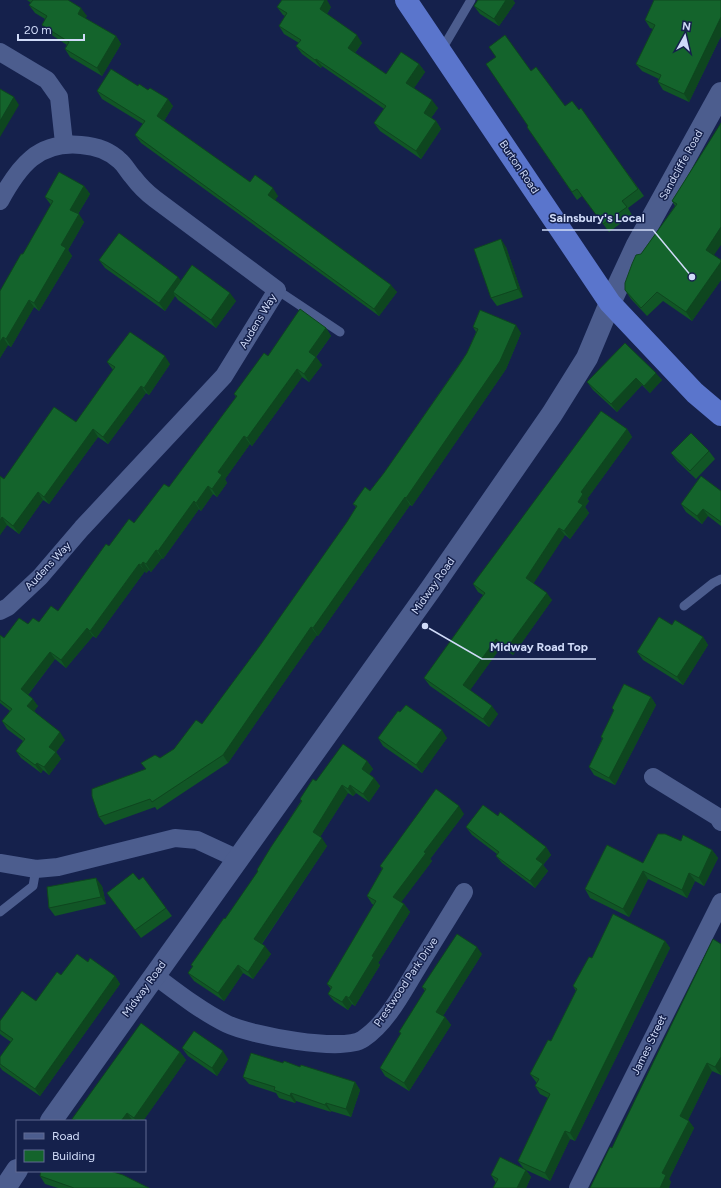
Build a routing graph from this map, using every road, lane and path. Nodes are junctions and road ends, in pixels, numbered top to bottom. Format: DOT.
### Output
graph roads {
  1 [pos="406,0"];
  2 [pos="471,0"];
  3 [pos="441,51"];
  4 [pos="0,52"];
  5 [pos="721,93"];
  6 [pos="64,143"];
  7 [pos="0,201"];
  8 [pos="277,290"];
  9 [pos="610,303"];
  10 [pos="340,332"];
  11 [pos="719,409"];
  12 [pos="721,579"];
  13 [pos="684,606"];
  14 [pos="0,611"];
  15 [pos="652,777"];
  16 [pos="721,822"];
  17 [pos="238,859"];
  18 [pos="0,864"];
  19 [pos="36,869"];
  20 [pos="464,892"];
  21 [pos="721,902"];
  22 [pos="0,912"];
  23 [pos="154,975"];
  24 [pos="52,1120"];
  25 [pos="16,1172"];
  26 [pos="5,1188"];
  27 [pos="578,1188"];
  1 -- 3 [label="highway, Burton Road"];
  2 -- 3 [label="lane"];
  3 -- 9 [label="highway, Burton Road"];
  4 -- 6 [label="street"];
  5 -- 9 [label="main road, Sandcliffe Road"];
  6 -- 7 [label="street, Audens Way"];
  6 -- 8 [label="street, Audens Way"];
  8 -- 10 [label="lane"];
  8 -- 14 [label="street, Audens Way"];
  9 -- 11 [label="highway, Burton Road"];
  9 -- 17 [label="main road, Midway Road"];
  12 -- 13 [label="lane"];
  15 -- 16 [label="street"];
  17 -- 19 [label="street"];
  17 -- 23 [label="main road, Midway Road"];
  18 -- 19 [label="street"];
  19 -- 22 [label="lane"];
  20 -- 23 [label="street, Prestwood Park Drive"];
  21 -- 27 [label="street, James Street"];
  23 -- 24 [label="main road, Midway Road"];
  25 -- 26 [label="main road"];
}
